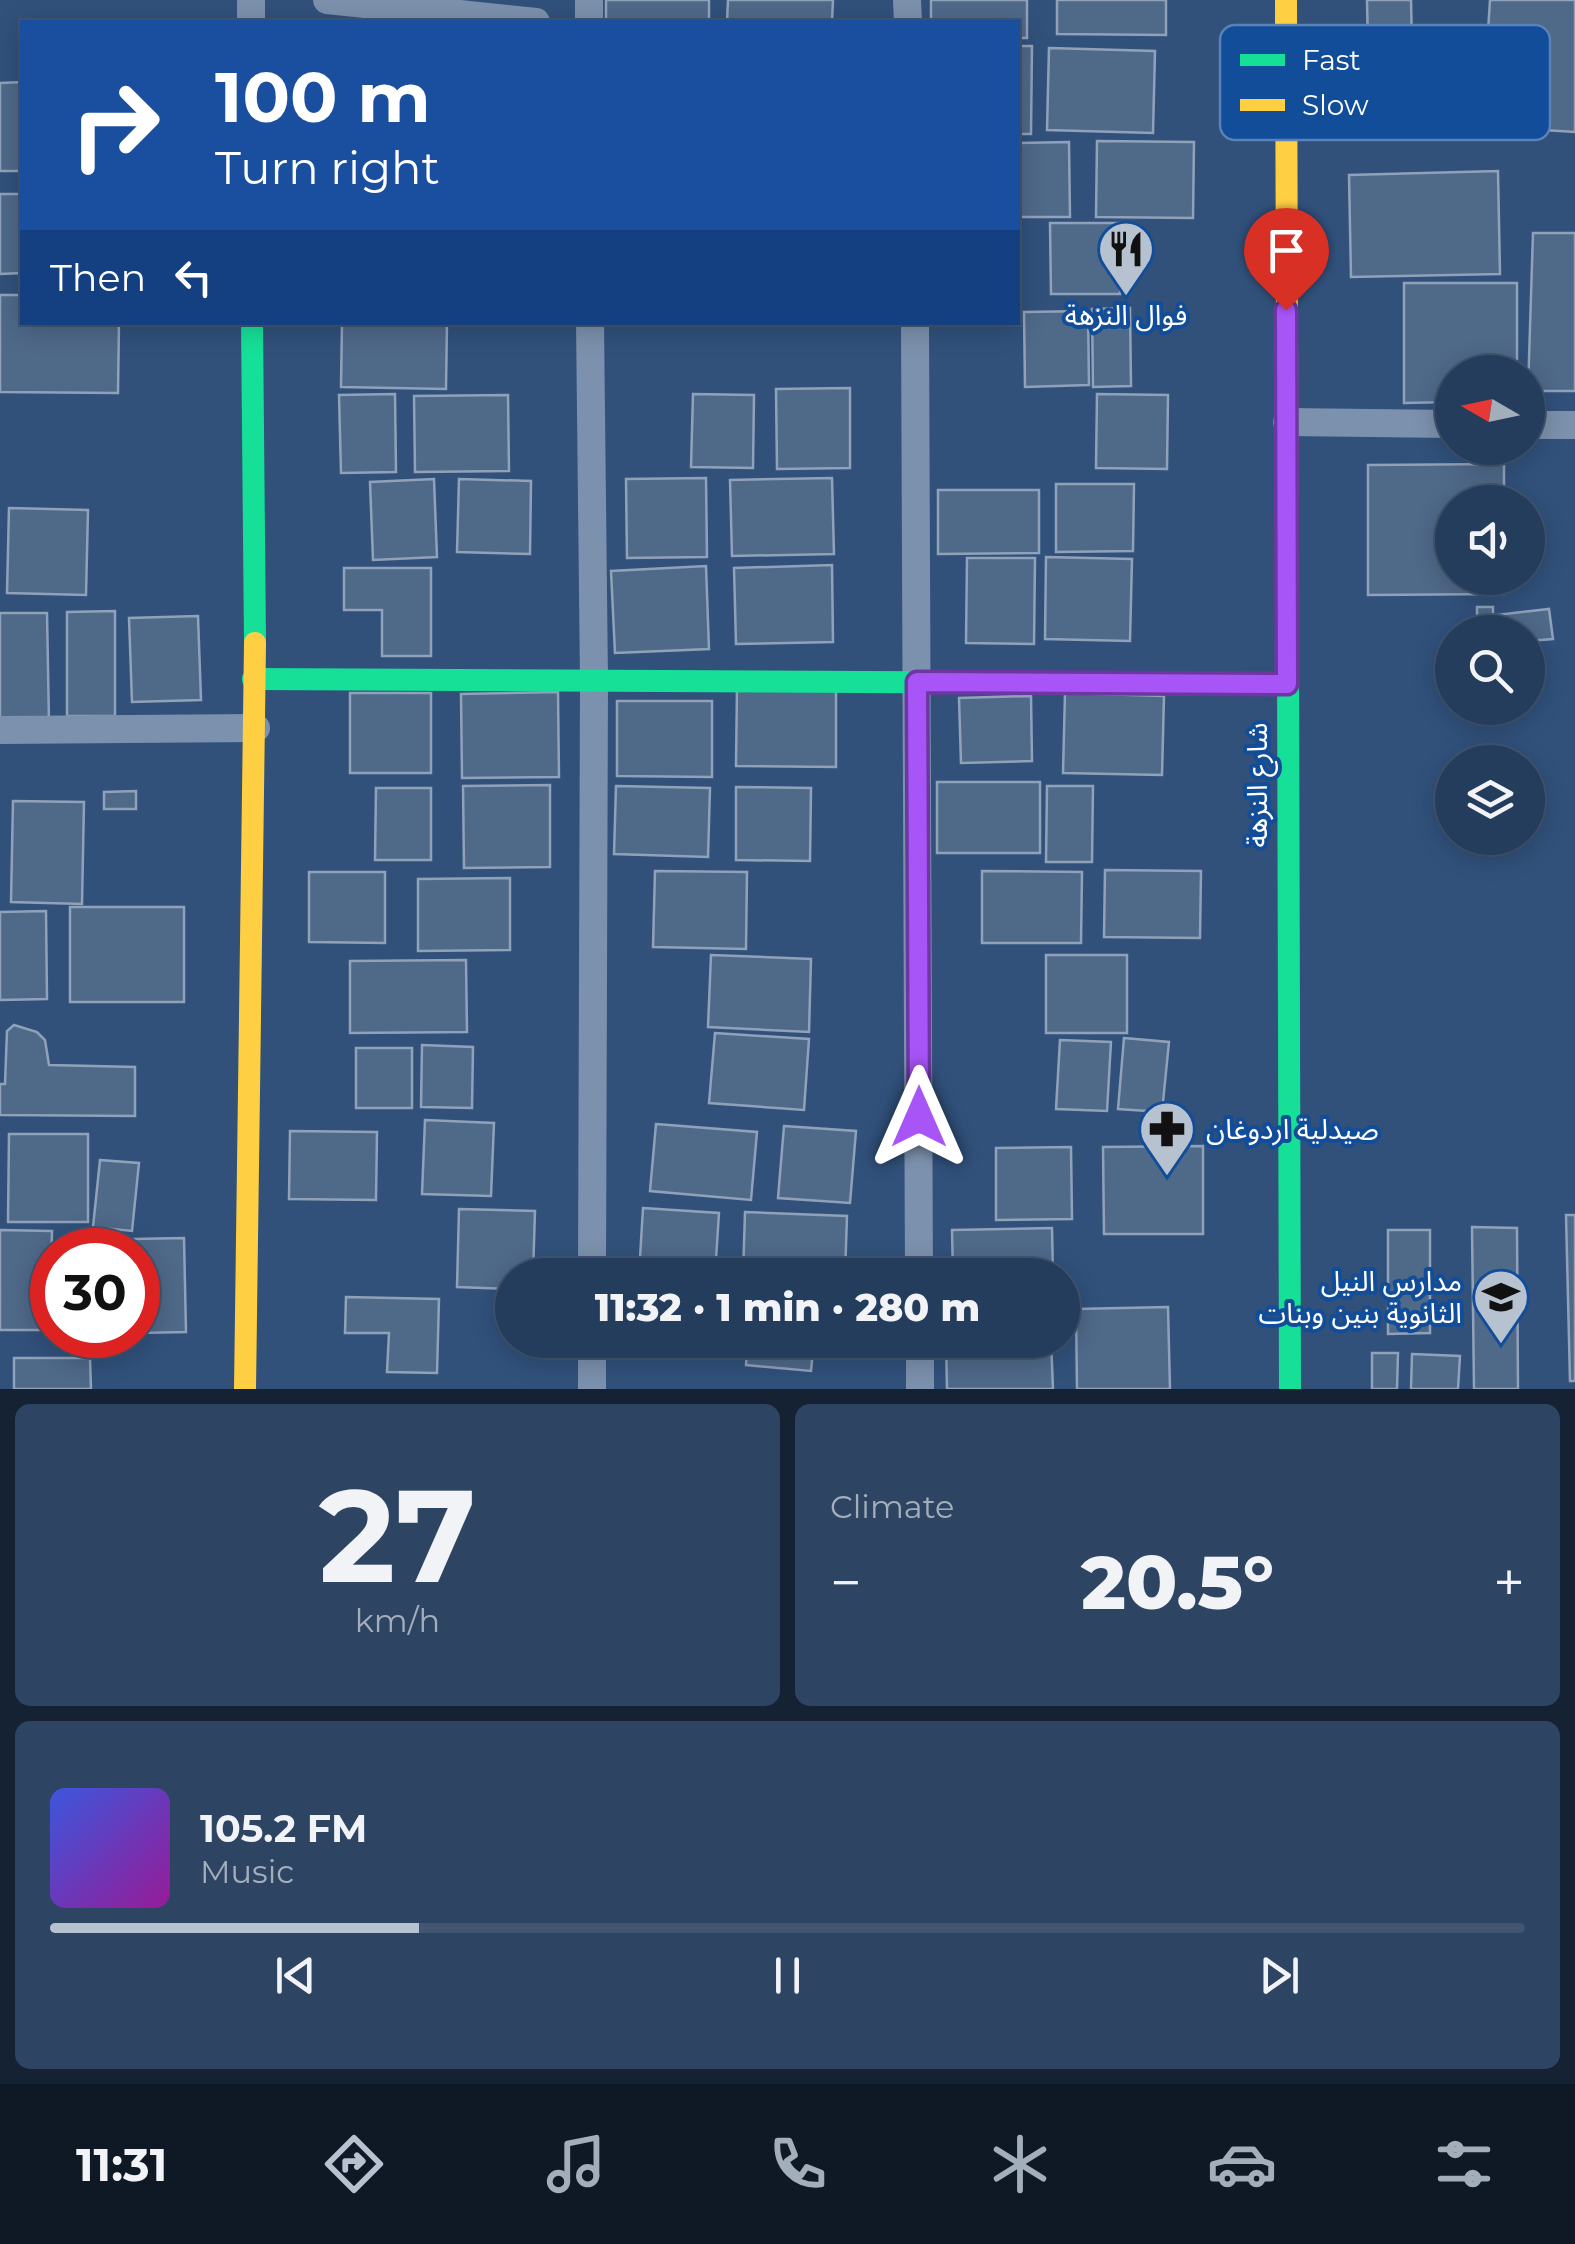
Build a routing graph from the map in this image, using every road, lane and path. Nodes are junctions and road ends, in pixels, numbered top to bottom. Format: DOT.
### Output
graph roads {
  1 [pos="326,0"];
  2 [pos="1286,0"];
  3 [pos="517,20"];
  4 [pos="1286,25"];
  5 [pos="1286,140"];
  6 [pos="252,325"];
  7 [pos="590,325"];
  8 [pos="915,325"];
  9 [pos="1287,422"];
  10 [pos="1435,424"];
  11 [pos="1545,424"];
  12 [pos="1575,425"];
  13 [pos="253,679"];
  14 [pos="594,680"];
  15 [pos="917,682"];
  16 [pos="1287,684"];
  17 [pos="256,728"];
  18 [pos="0,730"];
  19 [pos="592,1258"];
  20 [pos="920,1258"];
  21 [pos="592,1358"];
  22 [pos="920,1358"];
  23 [pos="245,1389"];
  24 [pos="592,1389"];
  25 [pos="920,1389"];
  26 [pos="1290,1389"];
  1 -- 3 [label="street"];
  2 -- 4 [label="street, شارع النزهة"];
  5 -- 9 [label="street, شارع النزهة"];
  6 -- 13 [label="street"];
  7 -- 14 [label="street"];
  8 -- 15 [label="street"];
  9 -- 10 [label="street"];
  9 -- 16 [label="street, شارع النزهة"];
  11 -- 12 [label="street"];
  13 -- 14 [label="street"];
  13 -- 17 [label="street"];
  14 -- 15 [label="street"];
  14 -- 19 [label="street"];
  15 -- 16 [label="street"];
  15 -- 20 [label="street"];
  16 -- 26 [label="street, شارع النزهة"];
  17 -- 18 [label="street"];
  17 -- 23 [label="street"];
  21 -- 24 [label="street"];
  22 -- 25 [label="street"];
}
